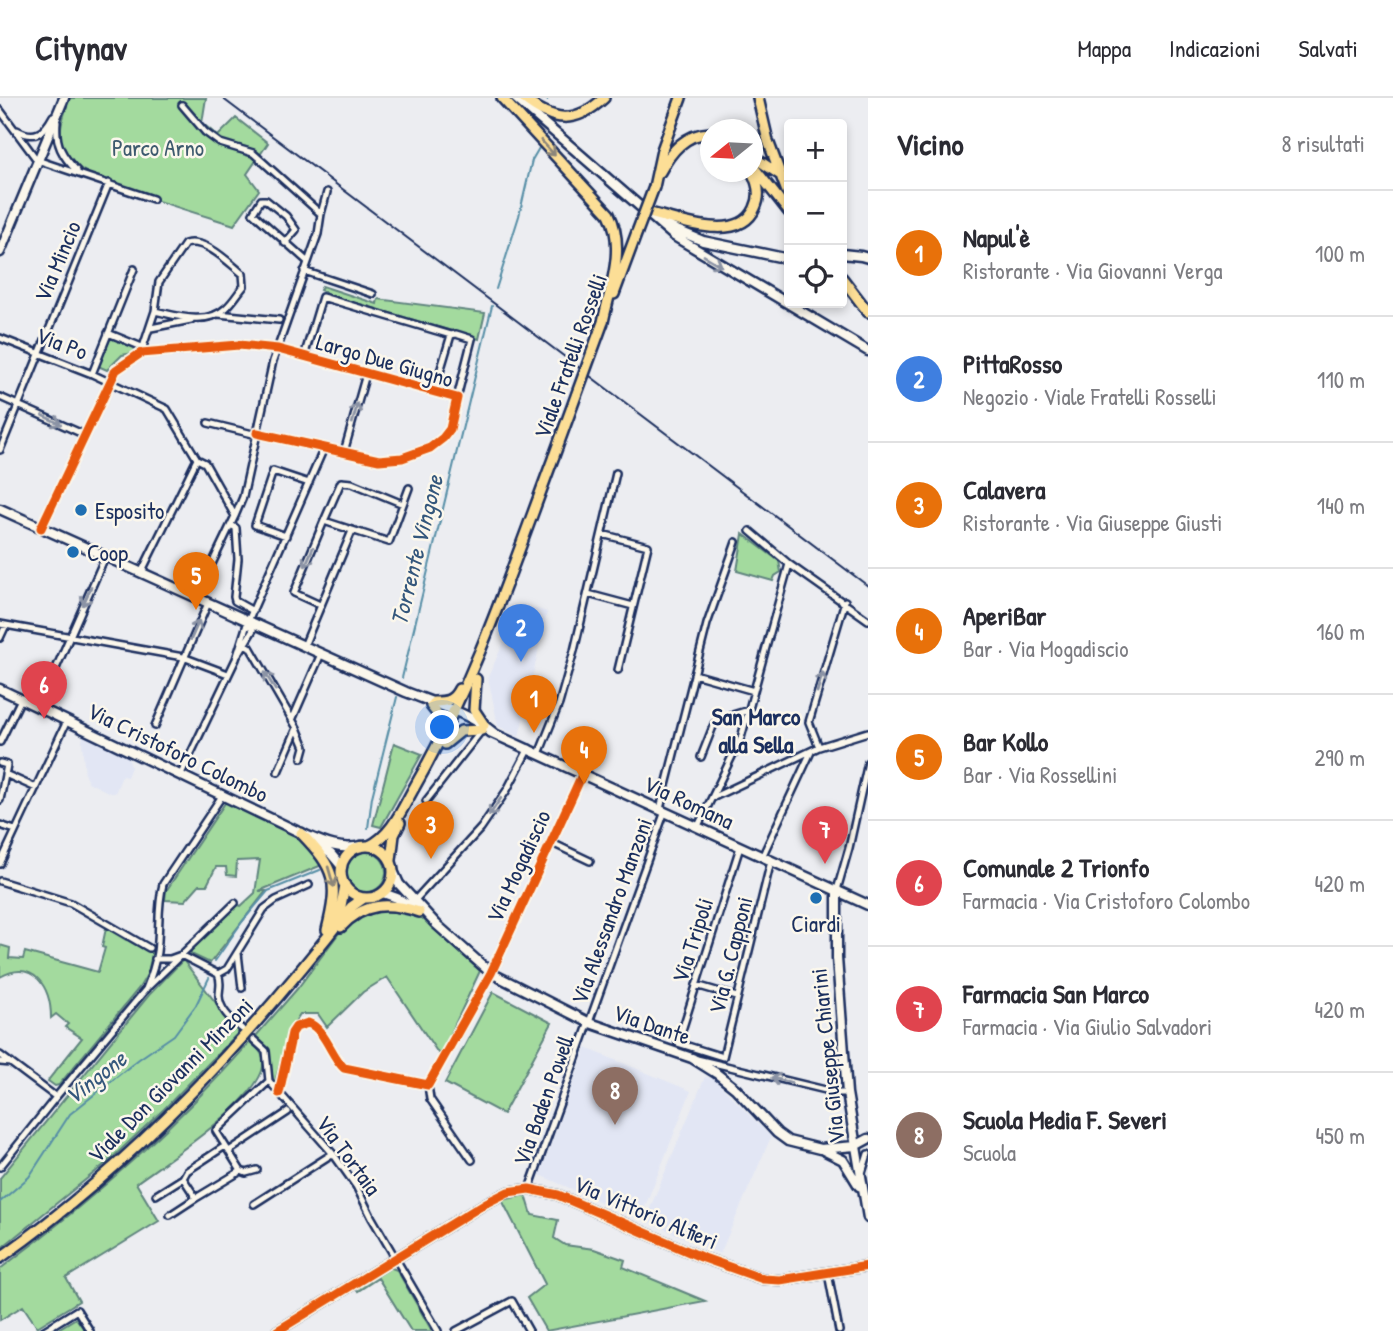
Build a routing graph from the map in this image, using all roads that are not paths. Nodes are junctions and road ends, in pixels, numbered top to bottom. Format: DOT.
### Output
graph roads {
  1 [pos="64,98"];
  2 [pos="502,98"];
  3 [pos="515,98"];
  4 [pos="523,98"];
  5 [pos="604,98"];
  6 [pos="681,98"];
  7 [pos="758,98"];
  8 [pos="182,105"];
  9 [pos="0,110"];
  10 [pos="58,113"];
  11 [pos="13,127"];
  12 [pos="700,136"];
  13 [pos="37,160"];
  14 [pos="763,163"];
  15 [pos="79,174"];
  16 [pos="779,174"];
  17 [pos="764,179"];
  18 [pos="755,182"];
  19 [pos="109,183"];
  20 [pos="784,186"];
  21 [pos="654,187"];
  22 [pos="327,192"];
  23 [pos="153,199"];
  24 [pos="784,205"];
  25 [pos="646,212"];
  26 [pos="321,214"];
  27 [pos="657,222"];
  28 [pos="285,243"];
  29 [pos="0,252"];
  30 [pos="847,255"];
  31 [pos="784,257"];
  32 [pos="868,258"];
  33 [pos="308,262"];
  34 [pos="134,269"];
  35 [pos="304,271"];
  36 [pos="847,285"];
  37 [pos="373,294"];
  38 [pos="155,311"];
  39 [pos="868,312"];
  40 [pos="218,314"];
  41 [pos="194,319"];
  42 [pos="279,320"];
  43 [pos="603,322"];
  44 [pos="150,328"];
  45 [pos="108,333"];
  46 [pos="451,335"];
  47 [pos="0,338"];
  48 [pos="278,349"];
  49 [pos="141,350"];
  50 [pos="868,351"];
  51 [pos="38,352"];
  52 [pos="307,357"];
  53 [pos="92,373"];
  54 [pos="366,374"];
  55 [pos="110,382"];
  56 [pos="435,392"];
  57 [pos="0,397"];
  58 [pos="457,398"];
  59 [pos="19,405"];
  60 [pos="208,424"];
  61 [pos="257,434"];
  62 [pos="85,435"];
  63 [pos="324,447"];
  64 [pos="0,450"];
  65 [pos="344,452"];
  66 [pos="197,459"];
  67 [pos="616,473"];
  68 [pos="309,483"];
  69 [pos="409,488"];
  70 [pos="403,504"];
  71 [pos="0,509"];
  72 [pos="235,516"];
  73 [pos="324,521"];
  74 [pos="231,525"];
  75 [pos="41,528"];
  76 [pos="352,531"];
  77 [pos="750,531"];
  78 [pos="602,534"];
  79 [pos="286,536"];
  80 [pos="736,542"];
  81 [pos="105,557"];
  82 [pos="789,564"];
  83 [pos="141,573"];
  84 [pos="588,594"];
  85 [pos="196,597"];
  86 [pos="845,601"];
  87 [pos="208,603"];
  88 [pos="320,605"];
  89 [pos="633,606"];
  90 [pos="253,611"];
  91 [pos="868,620"];
  92 [pos="248,621"];
  93 [pos="3,625"];
  94 [pos="490,626"];
  95 [pos="70,636"];
  96 [pos="0,638"];
  97 [pos="484,641"];
  98 [pos="246,645"];
  99 [pos="304,646"];
  100 [pos="321,654"];
  101 [pos="183,657"];
  102 [pos="236,659"];
  103 [pos="618,670"];
  104 [pos="228,674"];
  105 [pos="694,674"];
  106 [pos="476,680"];
  107 [pos="0,689"];
  108 [pos="754,691"];
  109 [pos="21,699"];
  110 [pos="432,704"];
  111 [pos="39,707"];
  112 [pos="749,710"];
  113 [pos="456,715"];
  114 [pos="292,719"];
  115 [pos="67,720"];
  116 [pos="155,726"];
  117 [pos="483,727"];
  118 [pos="297,728"];
  119 [pos="868,732"];
  120 [pos="0,741"];
  121 [pos="443,742"];
  122 [pos="820,747"];
  123 [pos="529,748"];
  124 [pos="812,750"];
  125 [pos="539,754"];
  126 [pos="701,757"];
  127 [pos="302,758"];
  128 [pos="868,762"];
  129 [pos="0,763"];
  130 [pos="278,772"];
  131 [pos="5,774"];
  132 [pos="181,774"];
  133 [pos="582,775"];
  134 [pos="36,788"];
  135 [pos="222,796"];
  136 [pos="712,798"];
  137 [pos="0,800"];
  138 [pos="426,801"];
  139 [pos="663,810"];
  140 [pos="0,825"];
  141 [pos="698,826"];
  142 [pos="15,830"];
  143 [pos="301,833"];
  144 [pos="550,842"];
  145 [pos="365,846"];
  146 [pos="740,847"];
  147 [pos="762,857"];
  148 [pos="391,860"];
  149 [pos="590,861"];
  150 [pos="771,861"];
  151 [pos="0,864"];
  152 [pos="342,867"];
  153 [pos="394,873"];
  154 [pos="0,881"];
  155 [pos="309,885"];
  156 [pos="345,885"];
  157 [pos="837,890"];
  158 [pos="383,893"];
  159 [pos="364,898"];
  160 [pos="415,900"];
  161 [pos="234,903"];
  162 [pos="868,905"];
  163 [pos="419,912"];
  164 [pos="436,923"];
  165 [pos="329,932"];
  166 [pos="149,948"];
  167 [pos="237,953"];
  168 [pos="181,955"];
  169 [pos="155,959"];
  170 [pos="491,973"];
  171 [pos="218,974"];
  172 [pos="696,985"];
  173 [pos="242,988"];
  174 [pos="146,989"];
  175 [pos="737,997"];
  176 [pos="590,1023"];
  177 [pos="242,1029"];
  178 [pos="254,1040"];
  179 [pos="0,1055"];
  180 [pos="723,1057"];
  181 [pos="692,1058"];
  182 [pos="0,1062"];
  183 [pos="10,1063"];
  184 [pos="269,1082"];
  185 [pos="428,1085"];
  186 [pos="279,1093"];
  187 [pos="848,1093"];
  188 [pos="57,1097"];
  189 [pos="288,1112"];
  190 [pos="852,1129"];
  191 [pos="868,1138"];
  192 [pos="855,1146"];
  193 [pos="227,1149"];
  194 [pos="820,1149"];
  195 [pos="332,1154"];
  196 [pos="868,1154"];
  197 [pos="472,1160"];
  198 [pos="0,1167"];
  199 [pos="257,1170"];
  200 [pos="241,1171"];
  201 [pos="183,1178"];
  202 [pos="861,1180"];
  203 [pos="529,1189"];
  204 [pos="156,1195"];
  205 [pos="864,1197"];
  206 [pos="196,1198"];
  207 [pos="254,1204"];
  208 [pos="170,1215"];
  209 [pos="868,1218"];
  210 [pos="395,1257"];
  211 [pos="0,1258"];
  212 [pos="868,1266"];
  213 [pos="828,1273"];
  214 [pos="43,1331"];
  215 [pos="90,1331"];
  216 [pos="277,1331"];
  217 [pos="438,1331"];
  218 [pos="456,1331"];
  219 [pos="529,1331"];
  220 [pos="839,1331"];
  1 -- 10 [label="street"];
  2 -- 43 [label="main road, one-way"];
  3 -- 25 [label="street"];
  4 -- 5 [label="main road"];
  6 -- 21 [label="main road, Viale Fratelli Rosselli"];
  7 -- 16 [label="main road"];
  8 -- 26 [label="street"];
  9 -- 11 [label="street"];
  10 -- 11 [label="street"];
  10 -- 13 [label="street"];
  10 -- 15 [label="street"];
  11 -- 13 [label="street"];
  12 -- 21 [label="main road"];
  13 -- 15 [label="street"];
  13 -- 29 [label="street"];
  14 -- 16 [label="main road"];
  15 -- 19 [label="street"];
  16 -- 17 [label="main road"];
  16 -- 20 [label="main road"];
  17 -- 24 [label="main road"];
  18 -- 25 [label="main road"];
  19 -- 23 [label="street"];
  19 -- 51 [label="street, Via Mincio"];
  21 -- 43 [label="main road, Viale Fratelli Rosselli, bridge"];
  22 -- 26 [label="street"];
  25 -- 27 [label="street"];
  26 -- 33 [label="street"];
  27 -- 31 [label="street"];
  27 -- 50 [label="street, one-way"];
  28 -- 28 [label="street"];
  28 -- 33 [label="street"];
  30 -- 32 [label="street"];
  33 -- 35 [label="street"];
  34 -- 45 [label="street"];
  35 -- 37 [label="street"];
  35 -- 48 [label="street"];
  36 -- 39 [label="main road"];
  38 -- 40 [label="street"];
  38 -- 41 [label="street"];
  38 -- 44 [label="street"];
  40 -- 41 [label="street"];
  40 -- 42 [label="street"];
  41 -- 44 [label="street"];
  43 -- 94 [label="main road, Viale Fratelli Rosselli, bridge"];
  44 -- 49 [label="street"];
  45 -- 49 [label="street"];
  45 -- 53 [label="street"];
  46 -- 52 [label="street"];
  46 -- 56 [label="street"];
  46 -- 58 [label="street"];
  47 -- 51 [label="street, Via Po"];
  48 -- 49 [label="street, Largo Due Giugno"];
  48 -- 52 [label="street, Largo Due Giugno"];
  48 -- 61 [label="street"];
  49 -- 55 [label="street"];
  51 -- 53 [label="street, Via Po"];
  51 -- 59 [label="street, Via Mincio"];
  52 -- 54 [label="street, Largo Due Giugno"];
  53 -- 55 [label="street, Via Po"];
  54 -- 56 [label="street, Largo Due Giugno"];
  65 -- 54 [label="street, one-way"];
  55 -- 62 [label="street"];
  55 -- 66 [label="street, Via Po"];
  56 -- 58 [label="street, Largo Due Giugno"];
  57 -- 59 [label="street"];
  58 -- 65 [label="street, Largo Due Giugno"];
  59 -- 62 [label="street, one-way"];
  59 -- 64 [label="street, Via Mincio"];
  60 -- 61 [label="street, Largo Due Giugno"];
  61 -- 63 [label="street, Largo Due Giugno"];
  61 -- 72 [label="street"];
  62 -- 75 [label="street"];
  63 -- 65 [label="street, Largo Due Giugno"];
  63 -- 68 [label="street"];
  66 -- 72 [label="street, Via Po"];
  66 -- 83 [label="street"];
  67 -- 78 [label="street"];
  68 -- 79 [label="street"];
  68 -- 79 [label="street"];
  69 -- 70 [label="street"];
  70 -- 73 [label="street"];
  70 -- 76 [label="street"];
  71 -- 75 [label="street, Via Romana"];
  72 -- 74 [label="street"];
  73 -- 76 [label="street"];
  73 -- 88 [label="street, one-way"];
  74 -- 85 [label="street"];
  74 -- 90 [label="street"];
  75 -- 81 [label="street, Via Romana"];
  76 -- 88 [label="street"];
  77 -- 82 [label="street"];
  78 -- 84 [label="street"];
  78 -- 89 [label="street"];
  79 -- 90 [label="street"];
  80 -- 105 [label="street, Via Alessandro Manzoni"];
  81 -- 83 [label="street, Via Romana"];
  81 -- 95 [label="street, one-way"];
  82 -- 86 [label="street"];
  82 -- 108 [label="street"];
  83 -- 85 [label="street, Via Romana"];
  84 -- 89 [label="street"];
  84 -- 125 [label="street"];
  85 -- 87 [label="street, Via Romana"];
  86 -- 91 [label="street"];
  122 -- 86 [label="street, one-way"];
  87 -- 92 [label="street, Via Romana"];
  101 -- 87 [label="street, one-way"];
  88 -- 99 [label="street"];
  89 -- 103 [label="street"];
  90 -- 92 [label="street"];
  92 -- 98 [label="street"];
  92 -- 99 [label="street, Via Romana"];
  92 -- 102 [label="street"];
  93 -- 95 [label="street"];
  93 -- 96 [label="street"];
  94 -- 97 [label="main road, Viale Fratelli Rosselli"];
  94 -- 106 [label="main road, Viale Fratelli Rosselli"];
  95 -- 101 [label="street"];
  95 -- 111 [label="street"];
  97 -- 110 [label="main road"];
  97 -- 113 [label="main road, Viale Fratelli Rosselli"];
  98 -- 102 [label="street"];
  114 -- 98 [label="street, one-way"];
  99 -- 100 [label="street, Via Romana"];
  100 -- 110 [label="street, Via Romana"];
  100 -- 114 [label="street"];
  101 -- 104 [label="street"];
  101 -- 116 [label="street"];
  102 -- 104 [label="street"];
  104 -- 132 [label="street"];
  105 -- 108 [label="street"];
  105 -- 139 [label="street, Via Alessandro Manzoni"];
  106 -- 113 [label="main road, Viale Fratelli Rosselli"];
  106 -- 117 [label="main road"];
  107 -- 109 [label="street, Via Cristoforo Colombo"];
  108 -- 112 [label="street"];
  109 -- 111 [label="street, Via Cristoforo Colombo"];
  109 -- 120 [label="street"];
  110 -- 113 [label="street, Via Romana"];
  110 -- 121 [label="main road"];
  111 -- 115 [label="street, Via Cristoforo Colombo"];
  112 -- 126 [label="street"];
  112 -- 136 [label="street"];
  113 -- 117 [label="street, Via Romana"];
  113 -- 121 [label="main road, Viale Fratelli Rosselli"];
  114 -- 118 [label="street"];
  115 -- 132 [label="street, Via Cristoforo Colombo"];
  115 -- 134 [label="street"];
  117 -- 121 [label="main road"];
  117 -- 123 [label="street, Via Romana"];
  117 -- 138 [label="street"];
  118 -- 127 [label="street"];
  118 -- 130 [label="street"];
  119 -- 122 [label="street"];
  121 -- 145 [label="main road, Viale Fratelli Rosselli"];
  121 -- 148 [label="main road, Viale Fratelli Rosselli"];
  122 -- 124 [label="street"];
  123 -- 125 [label="street, Via Romana"];
  123 -- 160 [label="street, one-way"];
  124 -- 136 [label="street"];
  124 -- 147 [label="street"];
  125 -- 133 [label="street, Via Romana"];
  128 -- 157 [label="street"];
  129 -- 131 [label="street"];
  131 -- 134 [label="street"];
  131 -- 137 [label="street"];
  132 -- 135 [label="street, Via Cristoforo Colombo"];
  133 -- 139 [label="street, Via Romana"];
  133 -- 144 [label="street, Via Mogadiscio"];
  134 -- 142 [label="street"];
  135 -- 143 [label="street, Via Cristoforo Colombo"];
  135 -- 169 [label="street"];
  136 -- 141 [label="street"];
  139 -- 141 [label="street, Via Romana"];
  139 -- 176 [label="street, Via Alessandro Manzoni"];
  140 -- 142 [label="street"];
  141 -- 146 [label="street, Via Romana"];
  142 -- 151 [label="street"];
  143 -- 145 [label="street, Via Cristoforo Colombo"];
  143 -- 152 [label="street, Via Cristoforo Colombo"];
  143 -- 165 [label="main road, one-way"];
  144 -- 149 [label="street, Via Mogadiscio"];
  144 -- 170 [label="street, Via Mogadiscio"];
  145 -- 148 [label="main road"];
  145 -- 152 [label="main road"];
  146 -- 147 [label="street, Via Romana"];
  146 -- 172 [label="street, Via Tripoli"];
  147 -- 150 [label="street, Via Romana"];
  148 -- 153 [label="main road"];
  150 -- 157 [label="street, Via Romana"];
  150 -- 175 [label="street, Via G. Capponi"];
  152 -- 156 [label="main road"];
  153 -- 158 [label="main road"];
  153 -- 160 [label="street, Via Dante"];
  154 -- 166 [label="street"];
  155 -- 167 [label="street"];
  156 -- 159 [label="main road"];
  156 -- 165 [label="main road, Viale Don Giovanni Minzoni"];
  157 -- 162 [label="street, Via Romana"];
  157 -- 187 [label="street, Via Giuseppe Chiarini"];
  158 -- 159 [label="main road"];
  158 -- 163 [label="street, Via Dante"];
  159 -- 165 [label="main road, Viale Don Giovanni Minzoni"];
  160 -- 164 [label="street, Via Dante"];
  161 -- 168 [label="street"];
  163 -- 164 [label="street, Via Dante"];
  163 -- 165 [label="main road"];
  164 -- 170 [label="street, Via Dante"];
  165 -- 211 [label="main road, Viale Don Giovanni Minzoni"];
  167 -- 171 [label="street"];
  167 -- 173 [label="street"];
  168 -- 169 [label="street"];
  168 -- 171 [label="street"];
  168 -- 174 [label="street"];
  169 -- 174 [label="street"];
  170 -- 176 [label="street, Via Dante"];
  170 -- 185 [label="street, Via Mogadiscio"];
  171 -- 177 [label="street"];
  172 -- 175 [label="street"];
  172 -- 180 [label="street, Via Tripoli"];
  174 -- 188 [label="street"];
  175 -- 180 [label="street, Via G. Capponi"];
  176 -- 181 [label="street, Via Dante"];
  176 -- 203 [label="street, Via Baden Powell"];
  178 -- 184 [label="street"];
  179 -- 183 [label="street"];
  187 -- 181 [label="street, one-way"];
  181 -- 194 [label="street, Via Dante"];
  182 -- 183 [label="street"];
  183 -- 188 [label="street"];
  184 -- 186 [label="street, Via Tortaia"];
  184 -- 193 [label="street"];
  185 -- 186 [label="street"];
  185 -- 197 [label="street"];
  186 -- 195 [label="street, Via Tortaia"];
  187 -- 190 [label="street, Via Giuseppe Chiarini"];
  188 -- 198 [label="street"];
  189 -- 193 [label="street"];
  190 -- 191 [label="street"];
  190 -- 192 [label="street, Via Giuseppe Chiarini"];
  191 -- 192 [label="street"];
  192 -- 194 [label="street, Via Dante"];
  192 -- 202 [label="street, Via Giuseppe Chiarini"];
  193 -- 200 [label="street"];
  193 -- 201 [label="street"];
  194 -- 205 [label="street"];
  195 -- 207 [label="street"];
  195 -- 210 [label="street, Via Tortaia"];
  196 -- 202 [label="street"];
  199 -- 200 [label="street"];
  200 -- 206 [label="street"];
  201 -- 204 [label="street"];
  201 -- 206 [label="street"];
  202 -- 205 [label="street, Via Giuseppe Chiarini"];
  203 -- 210 [label="street, Via Vittorio Alfieri"];
  203 -- 213 [label="street, Via Vittorio Alfieri"];
  205 -- 209 [label="street, Via Giuseppe Chiarini"];
  206 -- 208 [label="street"];
  210 -- 216 [label="street, Via Vittorio Alfieri"];
  210 -- 217 [label="street, Via Tortaia"];
  212 -- 213 [label="street, Via Vittorio Alfieri"];
  213 -- 220 [label="street"];
  214 -- 215 [label="street"];
  218 -- 219 [label="street"];
}
